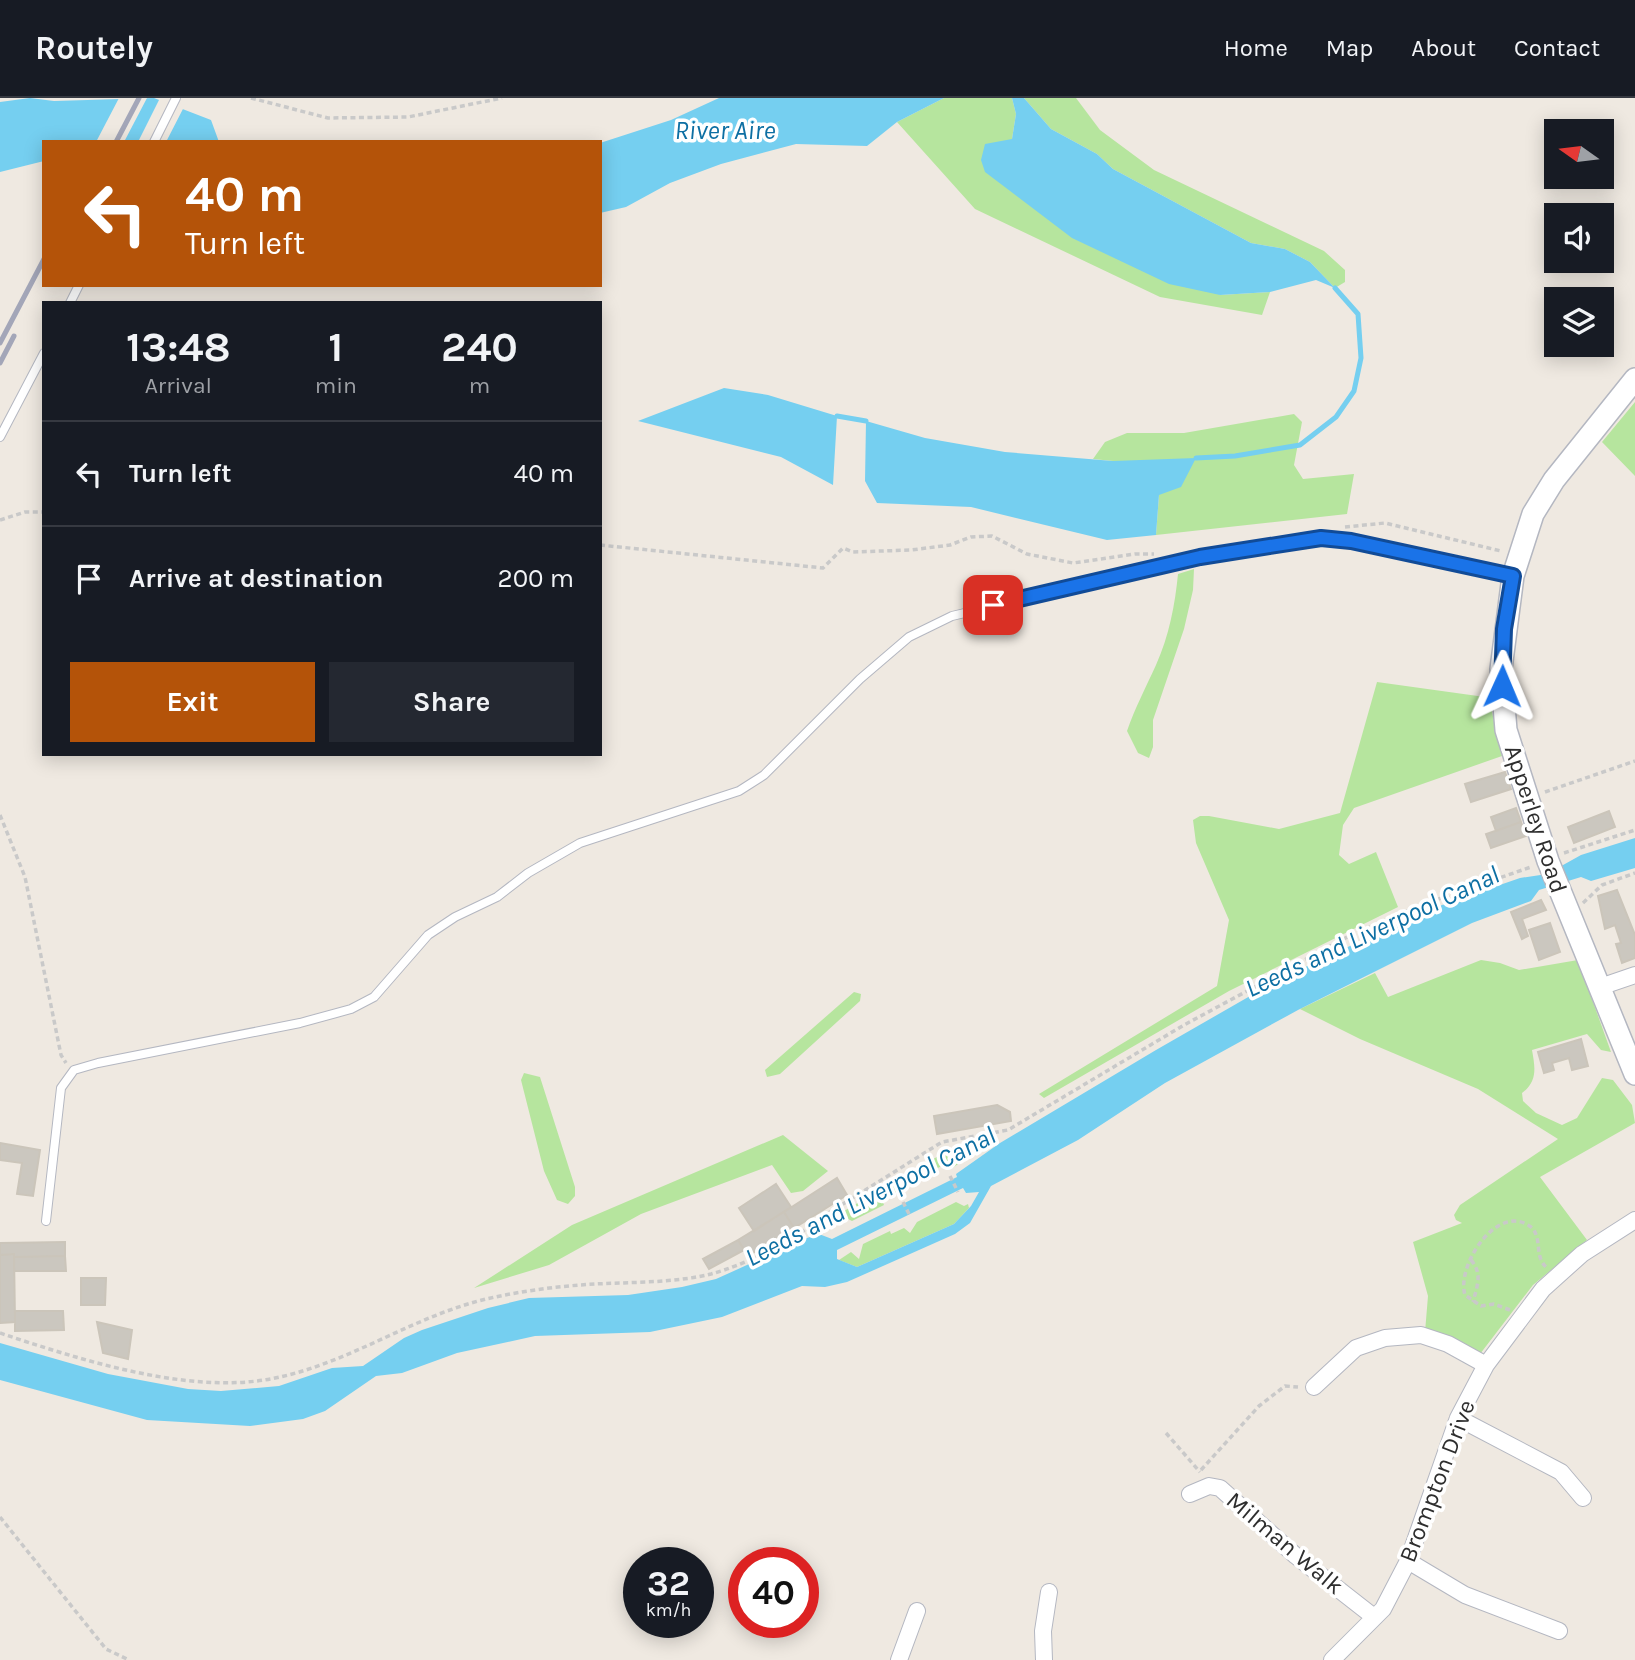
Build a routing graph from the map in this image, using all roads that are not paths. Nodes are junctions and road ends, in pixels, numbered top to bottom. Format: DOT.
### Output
graph roads {
  1 [pos="176,98"];
  2 [pos="154,140"];
  3 [pos="42,357"];
  4 [pos="1635,379"];
  5 [pos="0,437"];
  6 [pos="1516,566"];
  7 [pos="1635,975"];
  8 [pos="1600,987"];
  9 [pos="1635,1074"];
  10 [pos="1635,1220"];
  11 [pos="46,1221"];
  12 [pos="1486,1365"];
  13 [pos="1314,1387"];
  14 [pos="1458,1418"];
  15 [pos="1190,1494"];
  16 [pos="1583,1498"];
  17 [pos="1408,1560"];
  18 [pos="1049,1592"];
  19 [pos="917,1611"];
  20 [pos="1374,1617"];
  21 [pos="1559,1631"];
  22 [pos="899,1660"];
  23 [pos="1044,1660"];
  24 [pos="1332,1660"];
  1 -- 2 [label="lane"];
  3 -- 5 [label="lane"];
  4 -- 6 [label="street, Apperley Road"];
  6 -- 8 [label="street, Apperley Road"];
  6 -- 11 [label="lane"];
  7 -- 8 [label="street"];
  8 -- 9 [label="street, Apperley Road"];
  10 -- 12 [label="street, Brompton Drive"];
  12 -- 13 [label="street"];
  12 -- 14 [label="street, Brompton Drive"];
  14 -- 16 [label="street"];
  14 -- 17 [label="street, Brompton Drive"];
  15 -- 20 [label="street, Milman Walk"];
  17 -- 20 [label="street, Brompton Drive"];
  17 -- 21 [label="street"];
  18 -- 23 [label="street"];
  19 -- 22 [label="street"];
  20 -- 24 [label="street, Brompton Drive"];
}
